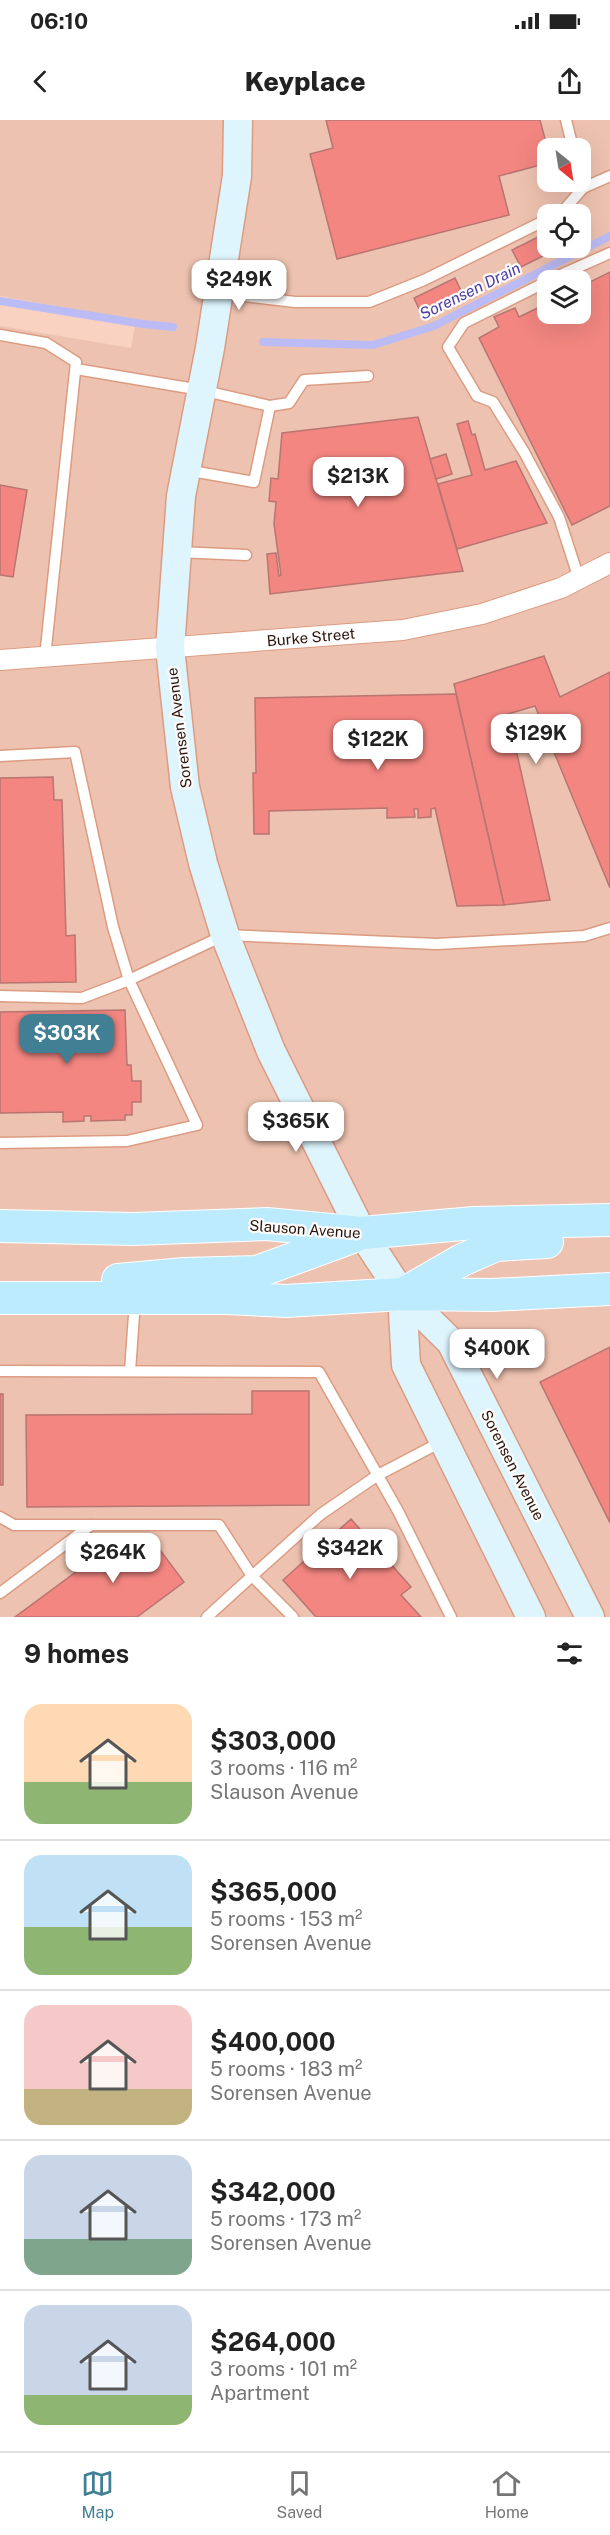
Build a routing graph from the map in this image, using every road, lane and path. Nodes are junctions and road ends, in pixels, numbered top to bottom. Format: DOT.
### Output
graph roads {
  1 [pos="238,120"];
  2 [pos="566,120"];
  3 [pos="570,138"];
  4 [pos="610,176"];
  5 [pos="591,180"];
  6 [pos="537,224"];
  7 [pos="610,253"];
  8 [pos="572,270"];
  9 [pos="537,286"];
  10 [pos="218,293"];
  11 [pos="0,335"];
  12 [pos="76,369"];
  13 [pos="368,376"];
  14 [pos="201,390"];
  15 [pos="270,406"];
  16 [pos="186,470"];
  17 [pos="177,552"];
  18 [pos="246,555"];
  19 [pos="610,563"];
  20 [pos="579,579"];
  21 [pos="170,648"];
  22 [pos="45,657"];
  23 [pos="0,660"];
  24 [pos="0,756"];
  25 [pos="610,928"];
  26 [pos="225,935"];
  27 [pos="129,980"];
  28 [pos="0,996"];
  29 [pos="0,1143"];
  30 [pos="610,1220"];
  31 [pos="0,1226"];
  32 [pos="362,1233"];
  33 [pos="610,1239"];
  34 [pos="610,1289"];
  35 [pos="402,1294"];
  36 [pos="0,1298"];
  37 [pos="75,1298"];
  38 [pos="135,1298"];
  39 [pos="0,1371"];
  40 [pos="130,1371"];
  41 [pos="444,1441"];
  42 [pos="378,1475"];
  43 [pos="0,1517"];
  44 [pos="92,1525"];
  45 [pos="252,1576"];
  46 [pos="0,1593"];
  47 [pos="207,1617"];
  48 [pos="292,1617"];
  49 [pos="451,1617"];
  50 [pos="531,1617"];
  51 [pos="590,1617"];
  1 -- 10 [label="street, Sorensen Avenue"];
  2 -- 3 [label="lane"];
  4 -- 5 [label="lane"];
  6 -- 10 [label="lane"];
  7 -- 8 [label="lane"];
  9 -- 20 [label="lane"];
  10 -- 14 [label="street, Sorensen Avenue"];
  11 -- 12 [label="lane"];
  12 -- 14 [label="lane"];
  12 -- 22 [label="lane"];
  13 -- 15 [label="lane"];
  14 -- 15 [label="lane"];
  14 -- 16 [label="street, Sorensen Avenue"];
  15 -- 16 [label="lane"];
  16 -- 17 [label="street, Sorensen Avenue"];
  17 -- 18 [label="lane"];
  17 -- 21 [label="street, Sorensen Avenue"];
  19 -- 20 [label="street, Burke Street"];
  20 -- 21 [label="street, Burke Street"];
  21 -- 22 [label="street, Burke Street"];
  21 -- 26 [label="street, Sorensen Avenue"];
  22 -- 23 [label="street, Burke Street"];
  24 -- 27 [label="lane"];
  25 -- 26 [label="lane"];
  26 -- 27 [label="lane"];
  26 -- 32 [label="street, Sorensen Avenue"];
  27 -- 28 [label="lane"];
  27 -- 29 [label="lane"];
  30 -- 32 [label="main road, Slauson Avenue"];
  31 -- 32 [label="main road, Slauson Avenue"];
  32 -- 35 [label="street, Sorensen Avenue"];
  32 -- 37 [label="main road"];
  33 -- 35 [label="main road"];
  34 -- 35 [label="main road"];
  35 -- 38 [label="main road"];
  35 -- 41 [label="street"];
  35 -- 51 [label="street, Sorensen Avenue"];
  36 -- 37 [label="main road"];
  37 -- 38 [label="main road"];
  38 -- 40 [label="lane"];
  39 -- 40 [label="lane"];
  40 -- 42 [label="lane"];
  41 -- 42 [label="lane"];
  41 -- 50 [label="street"];
  42 -- 45 [label="lane"];
  42 -- 49 [label="lane"];
  43 -- 44 [label="lane"];
  44 -- 45 [label="lane"];
  44 -- 46 [label="lane"];
  45 -- 47 [label="lane"];
  45 -- 48 [label="lane"];
}
